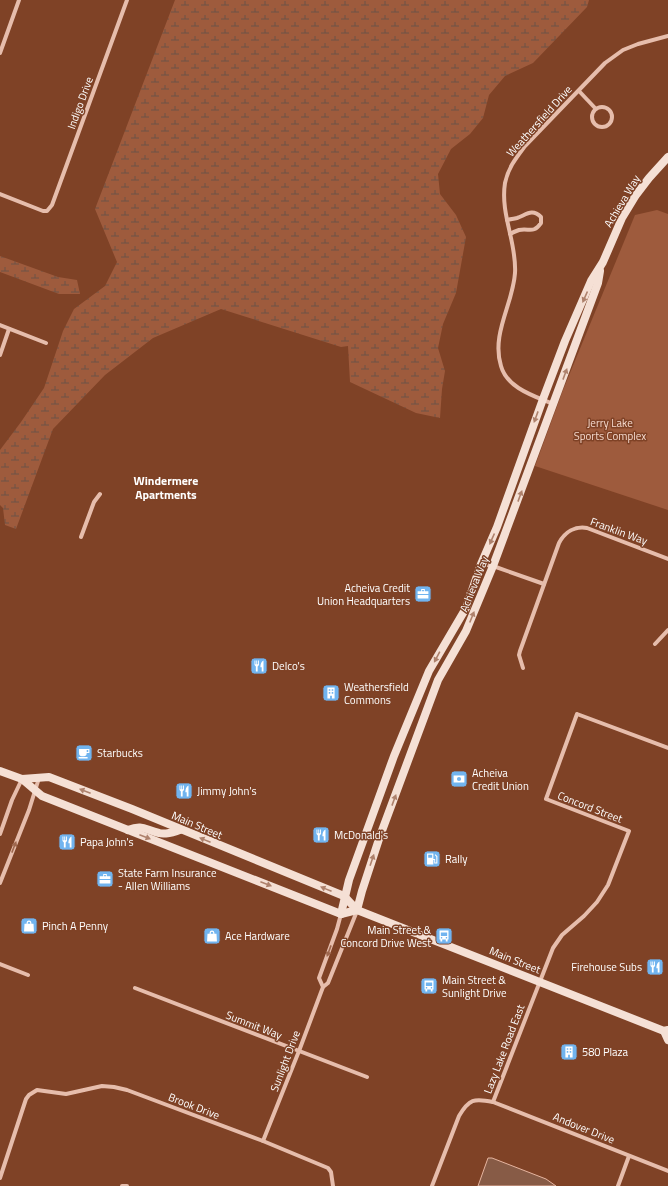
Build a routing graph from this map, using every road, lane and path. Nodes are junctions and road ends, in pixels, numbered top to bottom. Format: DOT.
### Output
graph roads {
  1 [pos="19,0"];
  2 [pos="127,0"];
  3 [pos="668,36"];
  4 [pos="0,53"];
  5 [pos="579,91"];
  6 [pos="596,108"];
  7 [pos="668,157"];
  8 [pos="0,194"];
  9 [pos="507,220"];
  10 [pos="510,234"];
  11 [pos="603,262"];
  12 [pos="0,326"];
  13 [pos="9,329"];
  14 [pos="46,343"];
  15 [pos="0,355"];
  16 [pos="543,399"];
  17 [pos="554,404"];
  18 [pos="100,494"];
  19 [pos="81,537"];
  20 [pos="668,559"];
  21 [pos="481,564"];
  22 [pos="493,566"];
  23 [pos="544,584"];
  24 [pos="668,630"];
  25 [pos="655,644"];
  26 [pos="523,668"];
  27 [pos="668,748"];
  28 [pos="0,771"];
  29 [pos="39,778"];
  30 [pos="22,780"];
  31 [pos="35,790"];
  32 [pos="128,830"];
  33 [pos="180,830"];
  34 [pos="629,831"];
  35 [pos="0,834"];
  36 [pos="0,883"];
  37 [pos="344,896"];
  38 [pos="357,910"];
  39 [pos="341,914"];
  40 [pos="0,964"];
  41 [pos="28,975"];
  42 [pos="538,982"];
  43 [pos="323,987"];
  44 [pos="135,988"];
  45 [pos="666,1030"];
  46 [pos="668,1040"];
  47 [pos="299,1051"];
  48 [pos="367,1077"];
  49 [pos="493,1102"];
  50 [pos="263,1141"];
  51 [pos="629,1156"];
  52 [pos="668,1171"];
  53 [pos="0,1178"];
  54 [pos="122,1186"];
  55 [pos="126,1186"];
  56 [pos="333,1186"];
  57 [pos="432,1186"];
  58 [pos="618,1186"];
  1 -- 4 [label="street"];
  2 -- 8 [label="street, Indigo Drive"];
  3 -- 5 [label="street, Weathersfield Drive"];
  5 -- 6 [label="street"];
  5 -- 9 [label="street, Weathersfield Drive"];
  6 -- 6 [label="street"];
  7 -- 11 [label="street, Achieva Way"];
  9 -- 10 [label="street, Weathersfield Drive"];
  9 -- 10 [label="street"];
  10 -- 16 [label="street, Weathersfield Drive"];
  11 -- 16 [label="street, Achieva Way, one-way"];
  17 -- 11 [label="street, Achieva Way, one-way"];
  12 -- 13 [label="street"];
  13 -- 14 [label="street"];
  13 -- 15 [label="street"];
  16 -- 17 [label="street, Weathersfield Drive"];
  16 -- 21 [label="street, Achieva Way, one-way"];
  22 -- 17 [label="street, Achieva Way, one-way"];
  18 -- 19 [label="street"];
  20 -- 23 [label="street, Franklin Way"];
  21 -- 22 [label="street"];
  21 -- 37 [label="street, Achieva Way, one-way"];
  22 -- 23 [label="street"];
  38 -- 22 [label="street, Achieva Way, one-way"];
  23 -- 26 [label="street, Franklin Way"];
  24 -- 25 [label="street"];
  27 -- 34 [label="street, Concord Street"];
  28 -- 30 [label="street, Main Street"];
  29 -- 30 [label="street, Main Street"];
  29 -- 31 [label="street"];
  33 -- 29 [label="street, Main Street, one-way"];
  30 -- 31 [label="street, Main Street"];
  30 -- 35 [label="street"];
  31 -- 32 [label="street, Main Street"];
  36 -- 31 [label="street, one-way"];
  32 -- 33 [label="street"];
  32 -- 39 [label="street, Main Street, one-way"];
  37 -- 33 [label="street, Main Street, one-way"];
  34 -- 42 [label="street, Lazy Lake Road East"];
  37 -- 38 [label="street, Main Street"];
  37 -- 39 [label="street, Achieva Way"];
  38 -- 39 [label="street"];
  38 -- 42 [label="street, Main Street"];
  38 -- 43 [label="street, Sunlight Drive"];
  39 -- 43 [label="street, Sunlight Drive, one-way"];
  40 -- 41 [label="street"];
  42 -- 45 [label="street, Main Street"];
  42 -- 49 [label="street, Lazy Lake Road East"];
  43 -- 47 [label="street, Sunlight Drive"];
  44 -- 47 [label="street, Summit Way"];
  45 -- 46 [label="street, Main Street"];
  47 -- 48 [label="street, Summit Way"];
  47 -- 50 [label="street, Sunlight Drive"];
  49 -- 51 [label="street, Andover Drive"];
  49 -- 57 [label="street, Lazy Lake Road East"];
  50 -- 53 [label="street, Brook Drive"];
  50 -- 56 [label="street, Brook Drive"];
  51 -- 52 [label="street, Andover Drive"];
  51 -- 58 [label="street"];
  54 -- 55 [label="street"];
}
